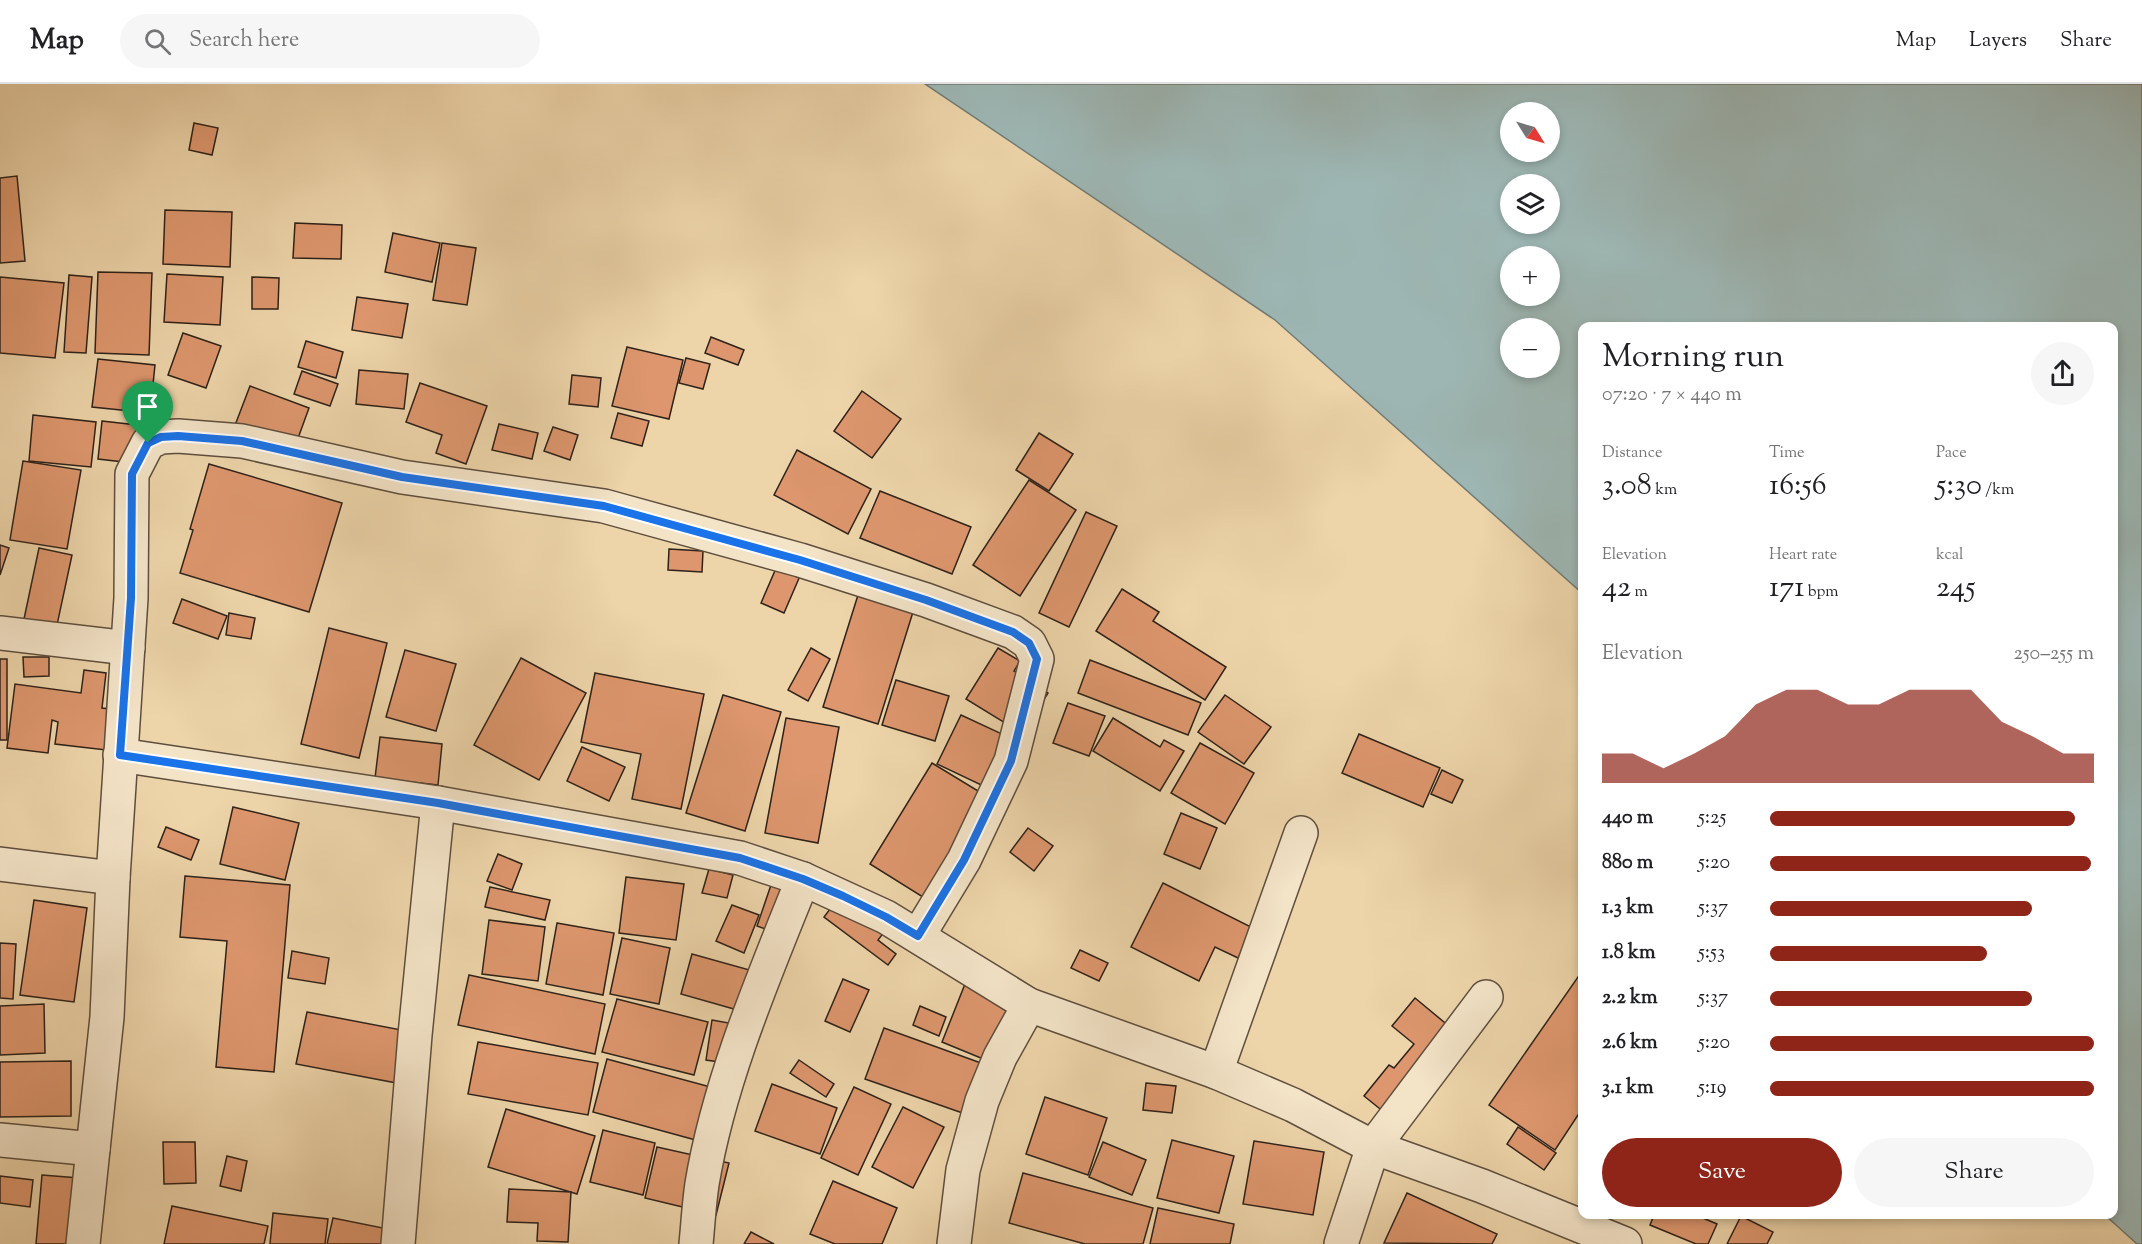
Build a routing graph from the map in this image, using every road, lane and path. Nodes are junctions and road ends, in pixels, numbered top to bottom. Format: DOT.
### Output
graph roads {
  1 [pos="0,633"];
  2 [pos="128,648"];
  3 [pos="120,755"];
  4 [pos="438,803"];
  5 [pos="1300,833"];
  6 [pos="0,864"];
  7 [pos="113,878"];
  8 [pos="803,879"];
  9 [pos="918,936"];
  10 [pos="1486,997"];
  11 [pos="1029,1005"];
  12 [pos="1215,1072"];
  13 [pos="0,1140"];
  14 [pos="1373,1147"];
  15 [pos="93,1149"];
  16 [pos="83,1244"];
  17 [pos="398,1244"];
  18 [pos="696,1244"];
  19 [pos="954,1244"];
  20 [pos="1341,1244"];
  21 [pos="1625,1244"];
  1 -- 2 [label="street"];
  2 -- 3 [label="street"];
  2 -- 9 [label="street"];
  3 -- 4 [label="street"];
  3 -- 7 [label="street"];
  4 -- 8 [label="street"];
  4 -- 17 [label="street"];
  5 -- 12 [label="street"];
  6 -- 7 [label="street"];
  7 -- 15 [label="street"];
  8 -- 9 [label="street"];
  8 -- 18 [label="street"];
  9 -- 11 [label="street"];
  10 -- 14 [label="street"];
  11 -- 12 [label="street"];
  11 -- 19 [label="street"];
  12 -- 14 [label="street"];
  13 -- 15 [label="street"];
  14 -- 20 [label="street"];
  14 -- 21 [label="street"];
  15 -- 16 [label="street"];
}
